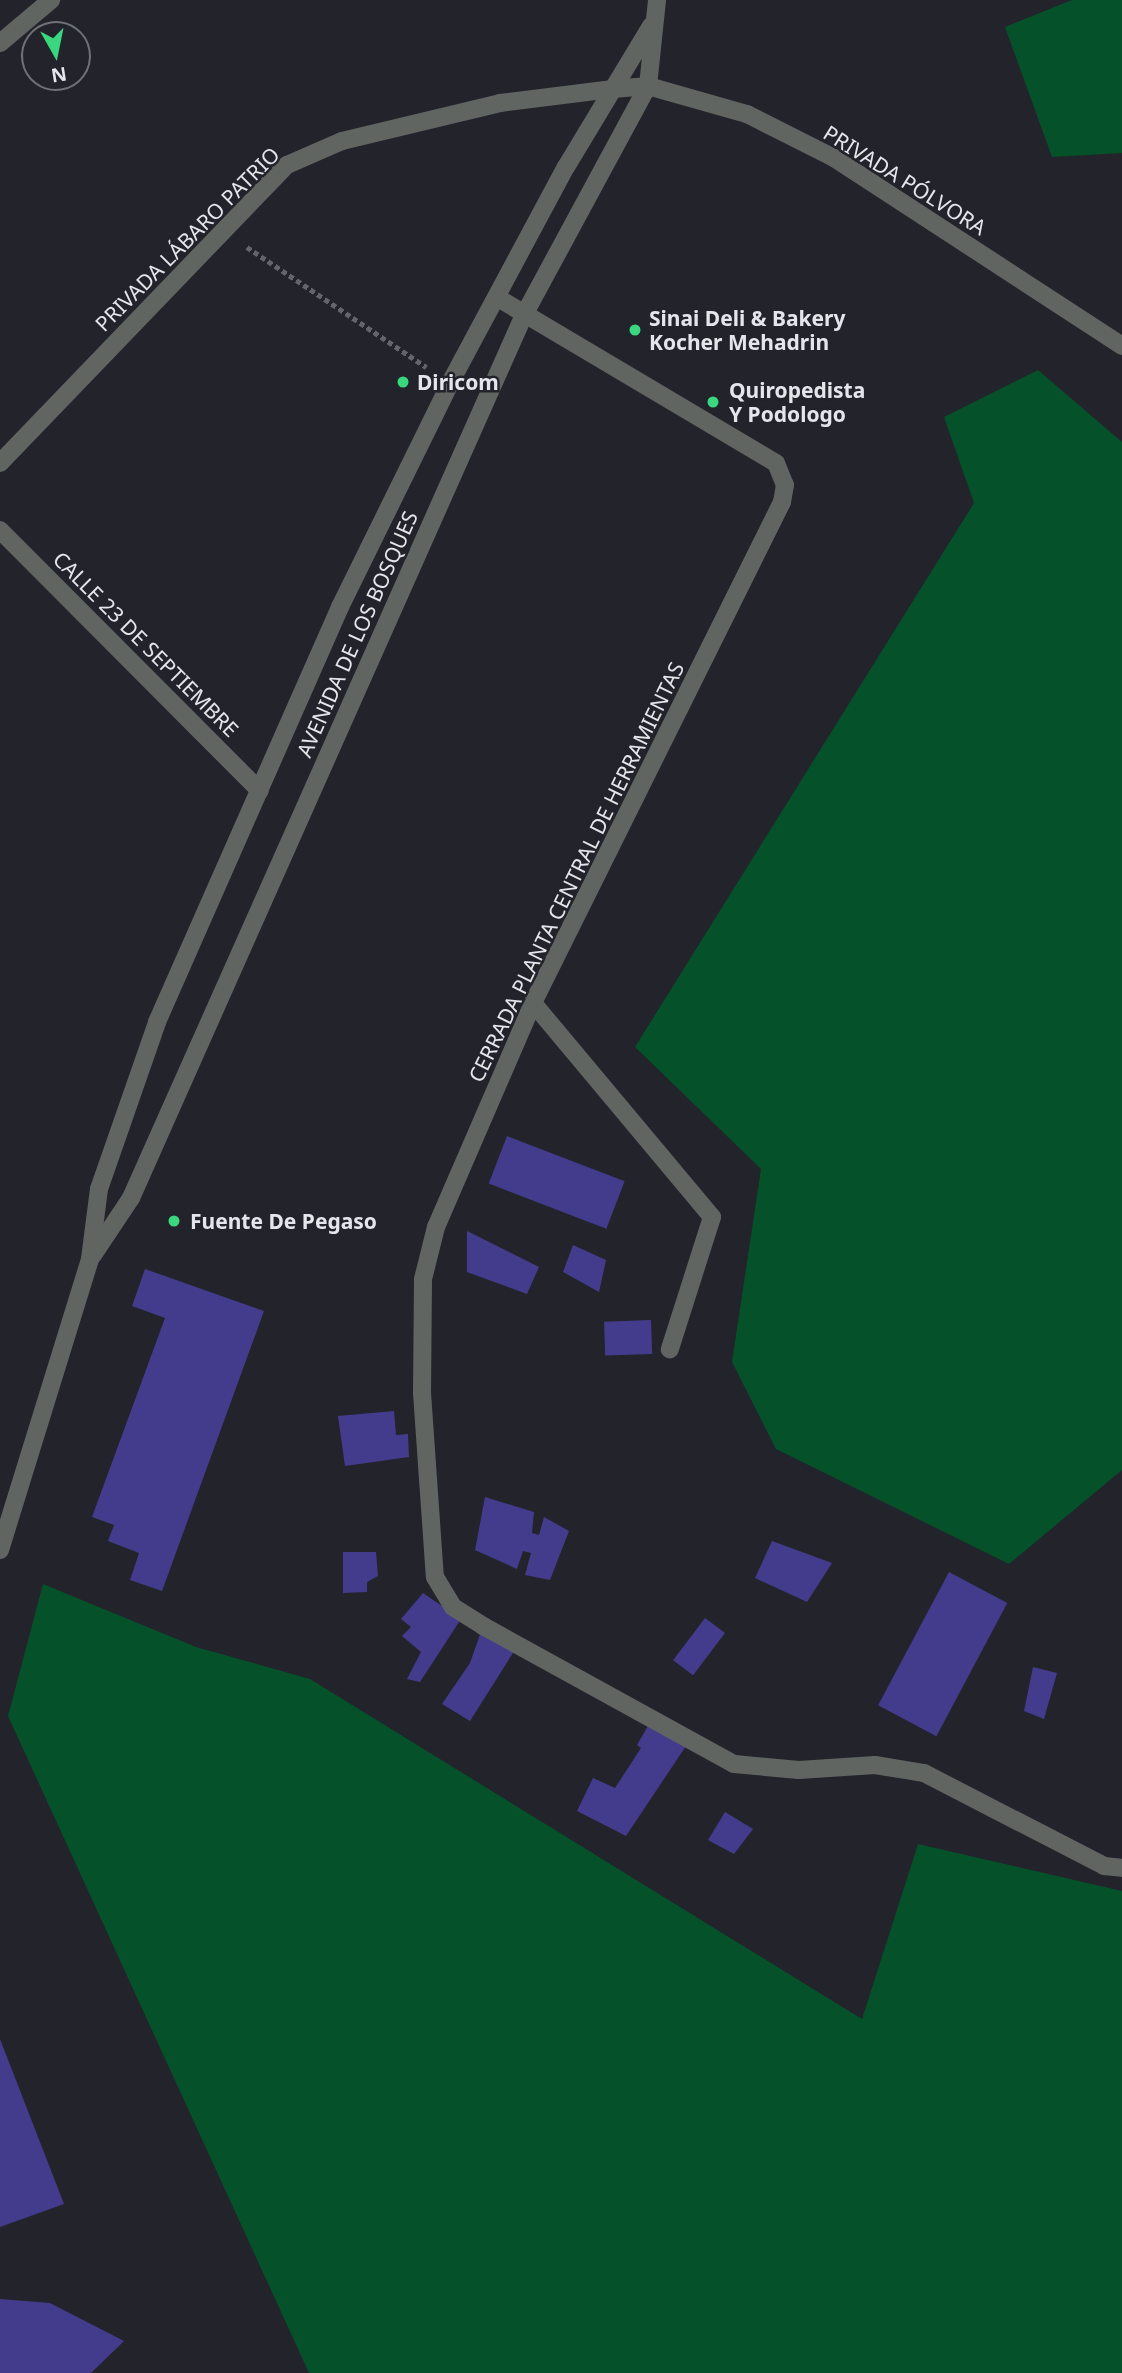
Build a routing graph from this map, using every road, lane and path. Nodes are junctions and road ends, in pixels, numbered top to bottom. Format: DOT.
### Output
graph roads {
  1 [pos="51,0"];
  2 [pos="657,0"];
  3 [pos="651,26"];
  4 [pos="0,43"];
  5 [pos="649,86"];
  6 [pos="613,89"];
  7 [pos="223,231"];
  8 [pos="498,298"];
  9 [pos="524,315"];
  10 [pos="1122,345"];
  11 [pos="450,383"];
  12 [pos="0,463"];
  13 [pos="0,530"];
  14 [pos="260,791"];
  15 [pos="533,1003"];
  16 [pos="90,1259"];
  17 [pos="670,1349"];
  18 [pos="0,1550"];
  19 [pos="1122,1868"];
  1 -- 4 [label="street"];
  2 -- 3 [label="street, AVENIDA DE LOS BOSQUES"];
  3 -- 5 [label="street, AVENIDA DE LOS BOSQUES"];
  3 -- 6 [label="street, AVENIDA DE LOS BOSQUES"];
  5 -- 6 [label="street, PRIVADA LÁBARO PATRIO"];
  5 -- 9 [label="street, AVENIDA DE LOS BOSQUES"];
  5 -- 10 [label="street, PRIVADA PÓLVORA"];
  6 -- 7 [label="street, PRIVADA LÁBARO PATRIO"];
  6 -- 8 [label="street, AVENIDA DE LOS BOSQUES"];
  7 -- 11 [label="path"];
  7 -- 12 [label="street, PRIVADA LÁBARO PATRIO"];
  8 -- 9 [label="street, CERRADA PLANTA CENTRAL DE HERRAMIENTAS"];
  8 -- 11 [label="street, AVENIDA DE LOS BOSQUES"];
  9 -- 15 [label="street, CERRADA PLANTA CENTRAL DE HERRAMIENTAS"];
  9 -- 16 [label="street, AVENIDA DE LOS BOSQUES"];
  11 -- 14 [label="street, AVENIDA DE LOS BOSQUES"];
  13 -- 14 [label="street, CALLE 23 DE SEPTIEMBRE"];
  14 -- 16 [label="street, AVENIDA DE LOS BOSQUES"];
  15 -- 17 [label="street"];
  15 -- 19 [label="street, CERRADA PLANTA CENTRAL DE HERRAMIENTAS"];
  16 -- 18 [label="street, AVENIDA DE LOS BOSQUES"];
}
